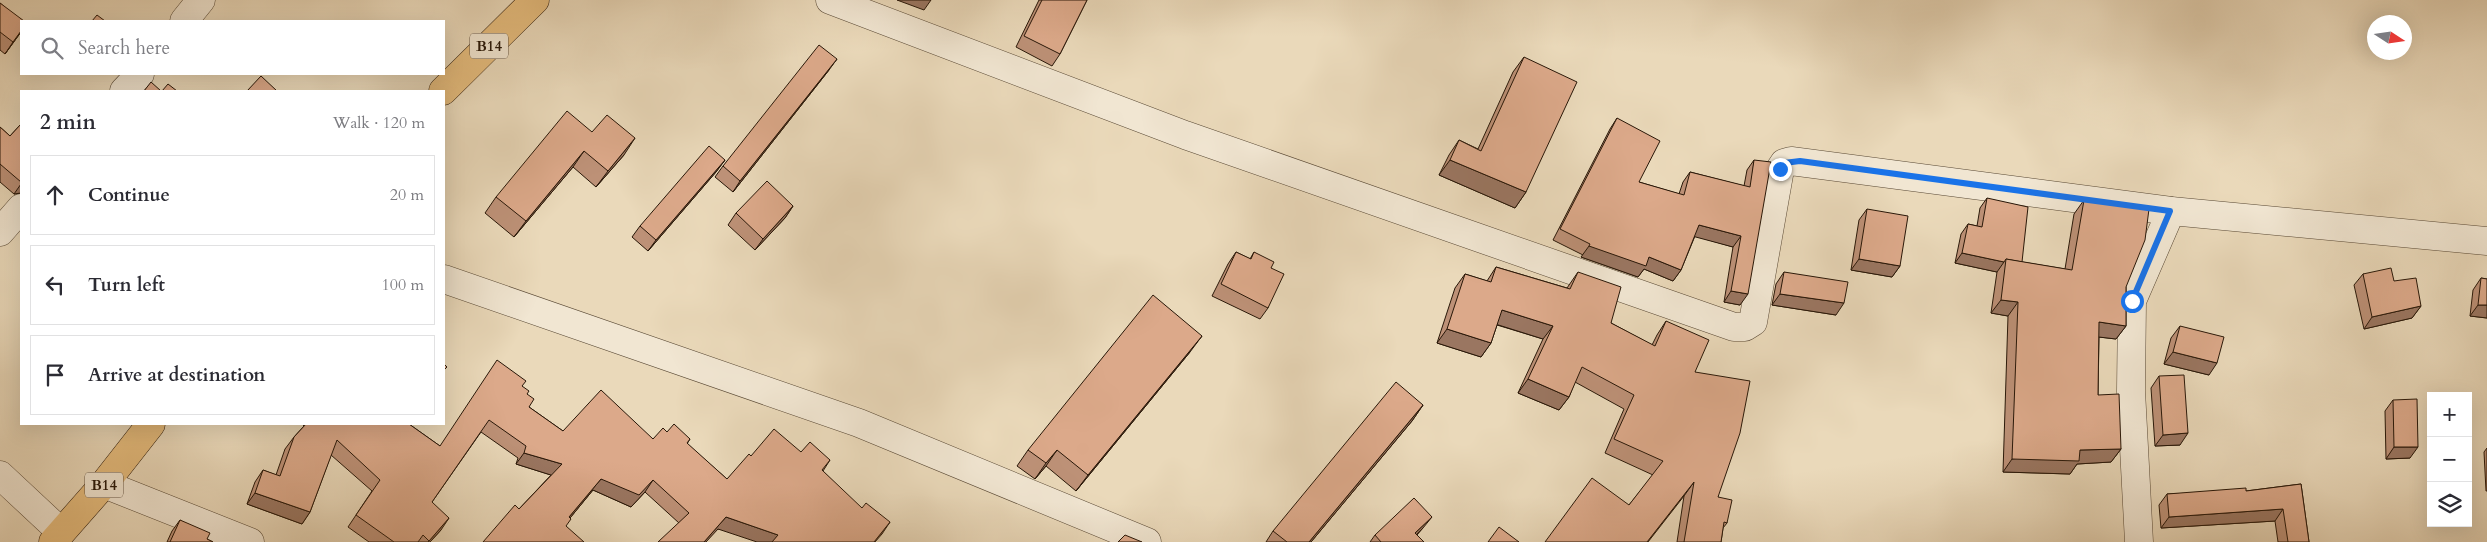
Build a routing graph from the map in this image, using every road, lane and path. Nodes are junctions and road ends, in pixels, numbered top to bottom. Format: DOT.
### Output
graph roads {
  1 [pos="201,0"];
  2 [pos="535,0"];
  3 [pos="830,0"];
  4 [pos="185,20"];
  5 [pos="139,75"];
  6 [pos="125,90"];
  7 [pos="444,90"];
  8 [pos="20,209"];
  9 [pos="2170,211"];
  10 [pos="0,232"];
  11 [pos="2487,241"];
  12 [pos="445,279"];
  13 [pos="150,425"];
  14 [pos="0,475"];
  15 [pos="104,484"];
  16 [pos="57,537"];
  17 [pos="250,542"];
  18 [pos="1147,542"];
  19 [pos="2139,542"];
  1 -- 4 [label="street"];
  2 -- 7 [label="highway, B14"];
  3 -- 9 [label="street"];
  5 -- 6 [label="street"];
  8 -- 10 [label="street"];
  9 -- 11 [label="street"];
  9 -- 19 [label="street"];
  12 -- 18 [label="street"];
  13 -- 15 [label="highway, B14"];
  14 -- 16 [label="street"];
  15 -- 16 [label="highway, B14"];
  15 -- 17 [label="street"];
}
